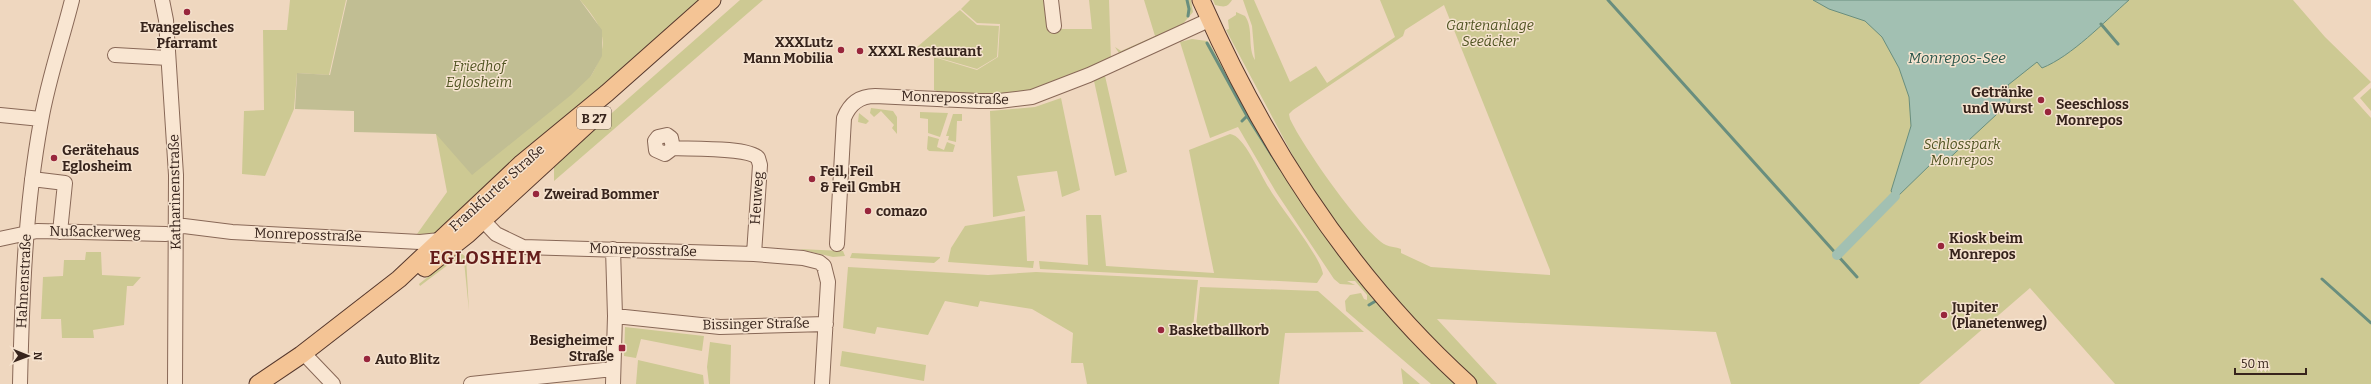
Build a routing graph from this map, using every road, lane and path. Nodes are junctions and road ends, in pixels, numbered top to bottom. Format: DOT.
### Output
graph roads {
  1 [pos="72,0"];
  2 [pos="712,0"];
  3 [pos="726,0"];
  4 [pos="1051,0"];
  5 [pos="1201,0"];
  6 [pos="167,2"];
  7 [pos="1210,20"];
  8 [pos="1054,26"];
  9 [pos="115,55"];
  10 [pos="168,58"];
  11 [pos="0,115"];
  12 [pos="41,119"];
  13 [pos="673,148"];
  14 [pos="32,179"];
  15 [pos="478,215"];
  16 [pos="171,231"];
  17 [pos="60,232"];
  18 [pos="26,233"];
  19 [pos="0,239"];
  20 [pos="440,240"];
  21 [pos="837,244"];
  22 [pos="613,249"];
  23 [pos="754,254"];
  24 [pos="615,316"];
  25 [pos="826,324"];
  26 [pos="310,360"];
  27 [pos="613,368"];
  28 [pos="20,384"];
  29 [pos="175,384"];
  30 [pos="258,384"];
  31 [pos="279,384"];
  32 [pos="333,384"];
  33 [pos="471,384"];
  34 [pos="613,384"];
  35 [pos="822,384"];
  36 [pos="1468,384"];
  1 -- 12 [label="street, Hahnenstraße"];
  2 -- 15 [label="main road, Frankfurter Straße / B 27"];
  3 -- 15 [label="main road, Frankfurter Straße / B 27"];
  4 -- 8 [label="street"];
  5 -- 7 [label="main road"];
  6 -- 10 [label="street, Katharinenstraße"];
  7 -- 21 [label="street, Monreposstraße"];
  7 -- 36 [label="main road"];
  9 -- 10 [label="street"];
  10 -- 16 [label="street, Katharinenstraße"];
  11 -- 12 [label="street"];
  12 -- 14 [label="street, Hahnenstraße"];
  13 -- 23 [label="street, Heuweg"];
  14 -- 17 [label="street"];
  14 -- 18 [label="street, Hahnenstraße"];
  15 -- 20 [label="main road, Frankfurter Straße / B 27"];
  15 -- 22 [label="street, Monreposstraße"];
  15 -- 26 [label="main road, Frankfurter Straße / B 27"];
  16 -- 17 [label="street, Nußackerweg"];
  16 -- 20 [label="street, Monreposstraße"];
  16 -- 29 [label="street, Katharinenstraße"];
  17 -- 18 [label="street, Nußackerweg"];
  18 -- 19 [label="street, Nußackerweg"];
  18 -- 28 [label="street, Hahnenstraße"];
  20 -- 30 [label="main road, Frankfurter Straße / B 27"];
  22 -- 23 [label="street, Monreposstraße"];
  22 -- 24 [label="street"];
  23 -- 25 [label="street, Monreposstraße"];
  24 -- 25 [label="street, Bissinger Straße"];
  24 -- 27 [label="street"];
  25 -- 35 [label="street"];
  26 -- 31 [label="main road, Frankfurter Straße / B 27"];
  26 -- 32 [label="street"];
  27 -- 33 [label="street"];
  27 -- 34 [label="street"];
}
